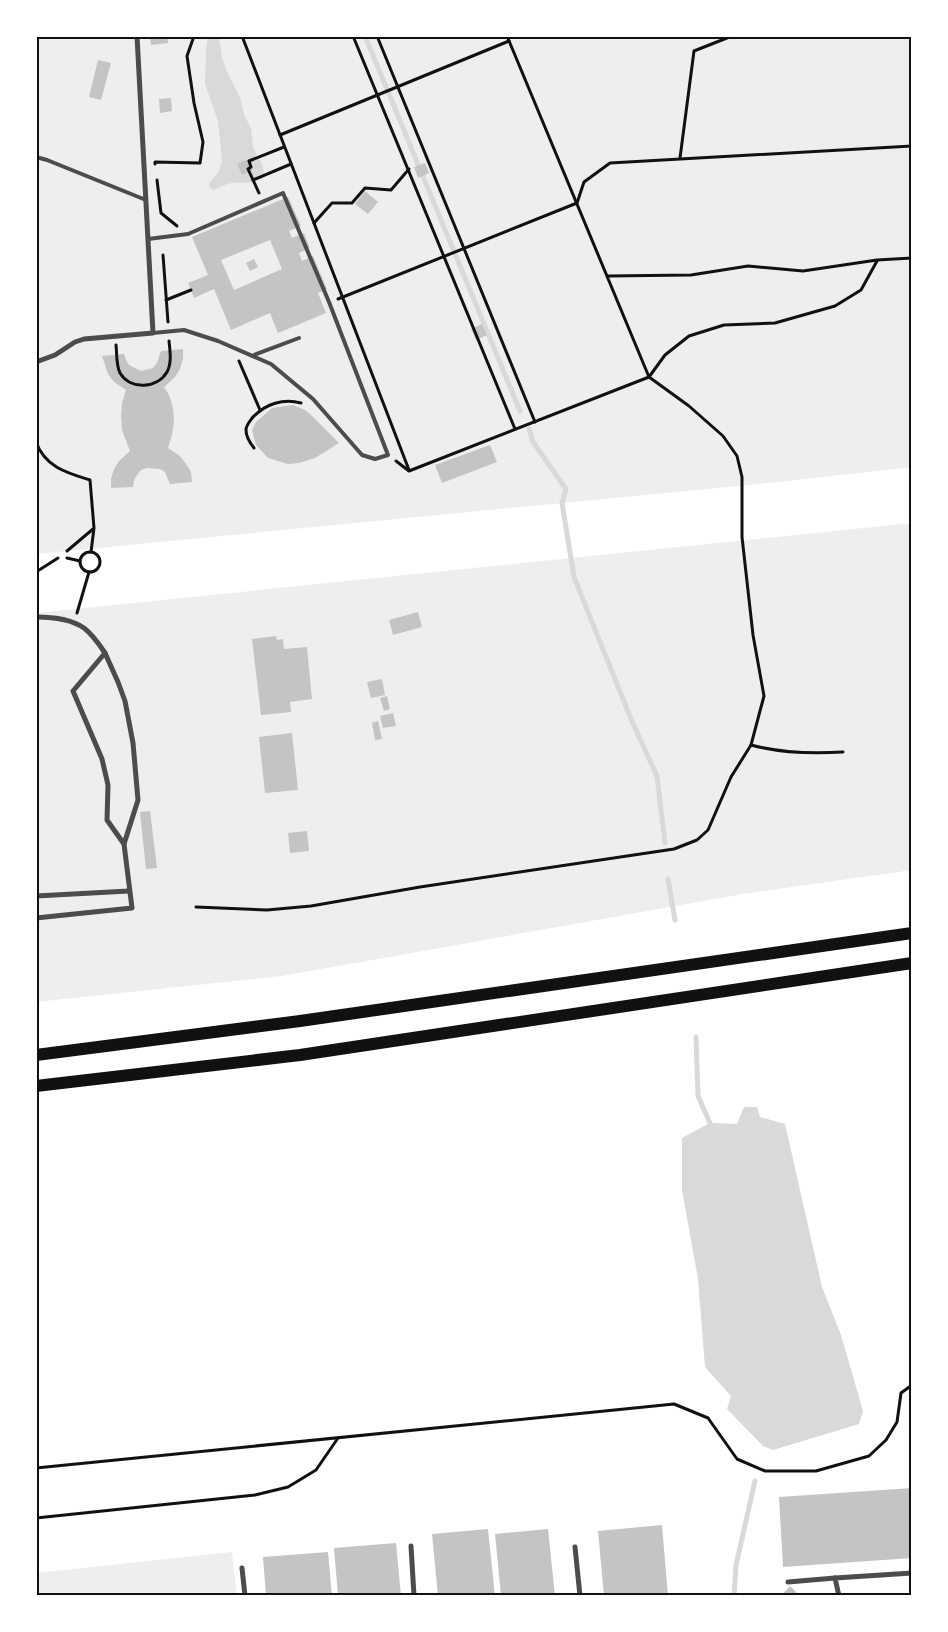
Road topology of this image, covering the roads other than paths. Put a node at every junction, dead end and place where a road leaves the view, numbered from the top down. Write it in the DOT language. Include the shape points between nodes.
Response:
graph roads {
  1 [pos="137,36"];
  2 [pos="36,157"];
  3 [pos="146,200"];
  4 [pos="148,239"];
  5 [pos="153,333"];
  6 [pos="299,338"];
  7 [pos="254,355"];
  8 [pos="36,362"];
  9 [pos="36,617"];
  10 [pos="105,652"];
  11 [pos="124,844"];
  12 [pos="129,891"];
  13 [pos="36,896"];
  14 [pos="36,918"];
  15 [pos="912,933"];
  16 [pos="912,963"];
  17 [pos="36,1055"];
  18 [pos="36,1086"];
  19 [pos="411,1546"];
  20 [pos="575,1547"];
  21 [pos="242,1568"];
  22 [pos="912,1573"];
  23 [pos="835,1578"];
  24 [pos="788,1582"];
  25 [pos="245,1596"];
  26 [pos="414,1596"];
  27 [pos="580,1596"];
  28 [pos="838,1596"];
  1 -- 3 [label="street"];
  2 -- 3 [label="lane"];
  3 -- 4 [label="street"];
  4 -- 5 [label="street"];
  4 -- 7 [label="lane" via="188,234 283,193 388,455 375,460 362,455 313,399 271,364"];
  5 -- 7 [label="lane" via="184,330"];
  5 -- 8 [label="street" via="74,342 55,355"];
  6 -- 7 [label="lane"];
  9 -- 10 [label="street" via="74,623 84,628"];
  10 -- 11 [label="street" via="125,701 134,752 138,800"];
  10 -- 11 [label="street" via="73,691 102,759 108,785 106,820"];
  11 -- 12 [label="street"];
  12 -- 13 [label="street"];
  12 -- 14 [label="street" via="132,908"];
  15 -- 17 [label="highway" via="300,1021"];
  16 -- 18 [label="highway" via="300,1055"];
  19 -- 26 [label="street"];
  20 -- 27 [label="street"];
  21 -- 25 [label="street"];
  22 -- 23 [label="street"];
  23 -- 24 [label="street"];
  23 -- 28 [label="street"];
}
